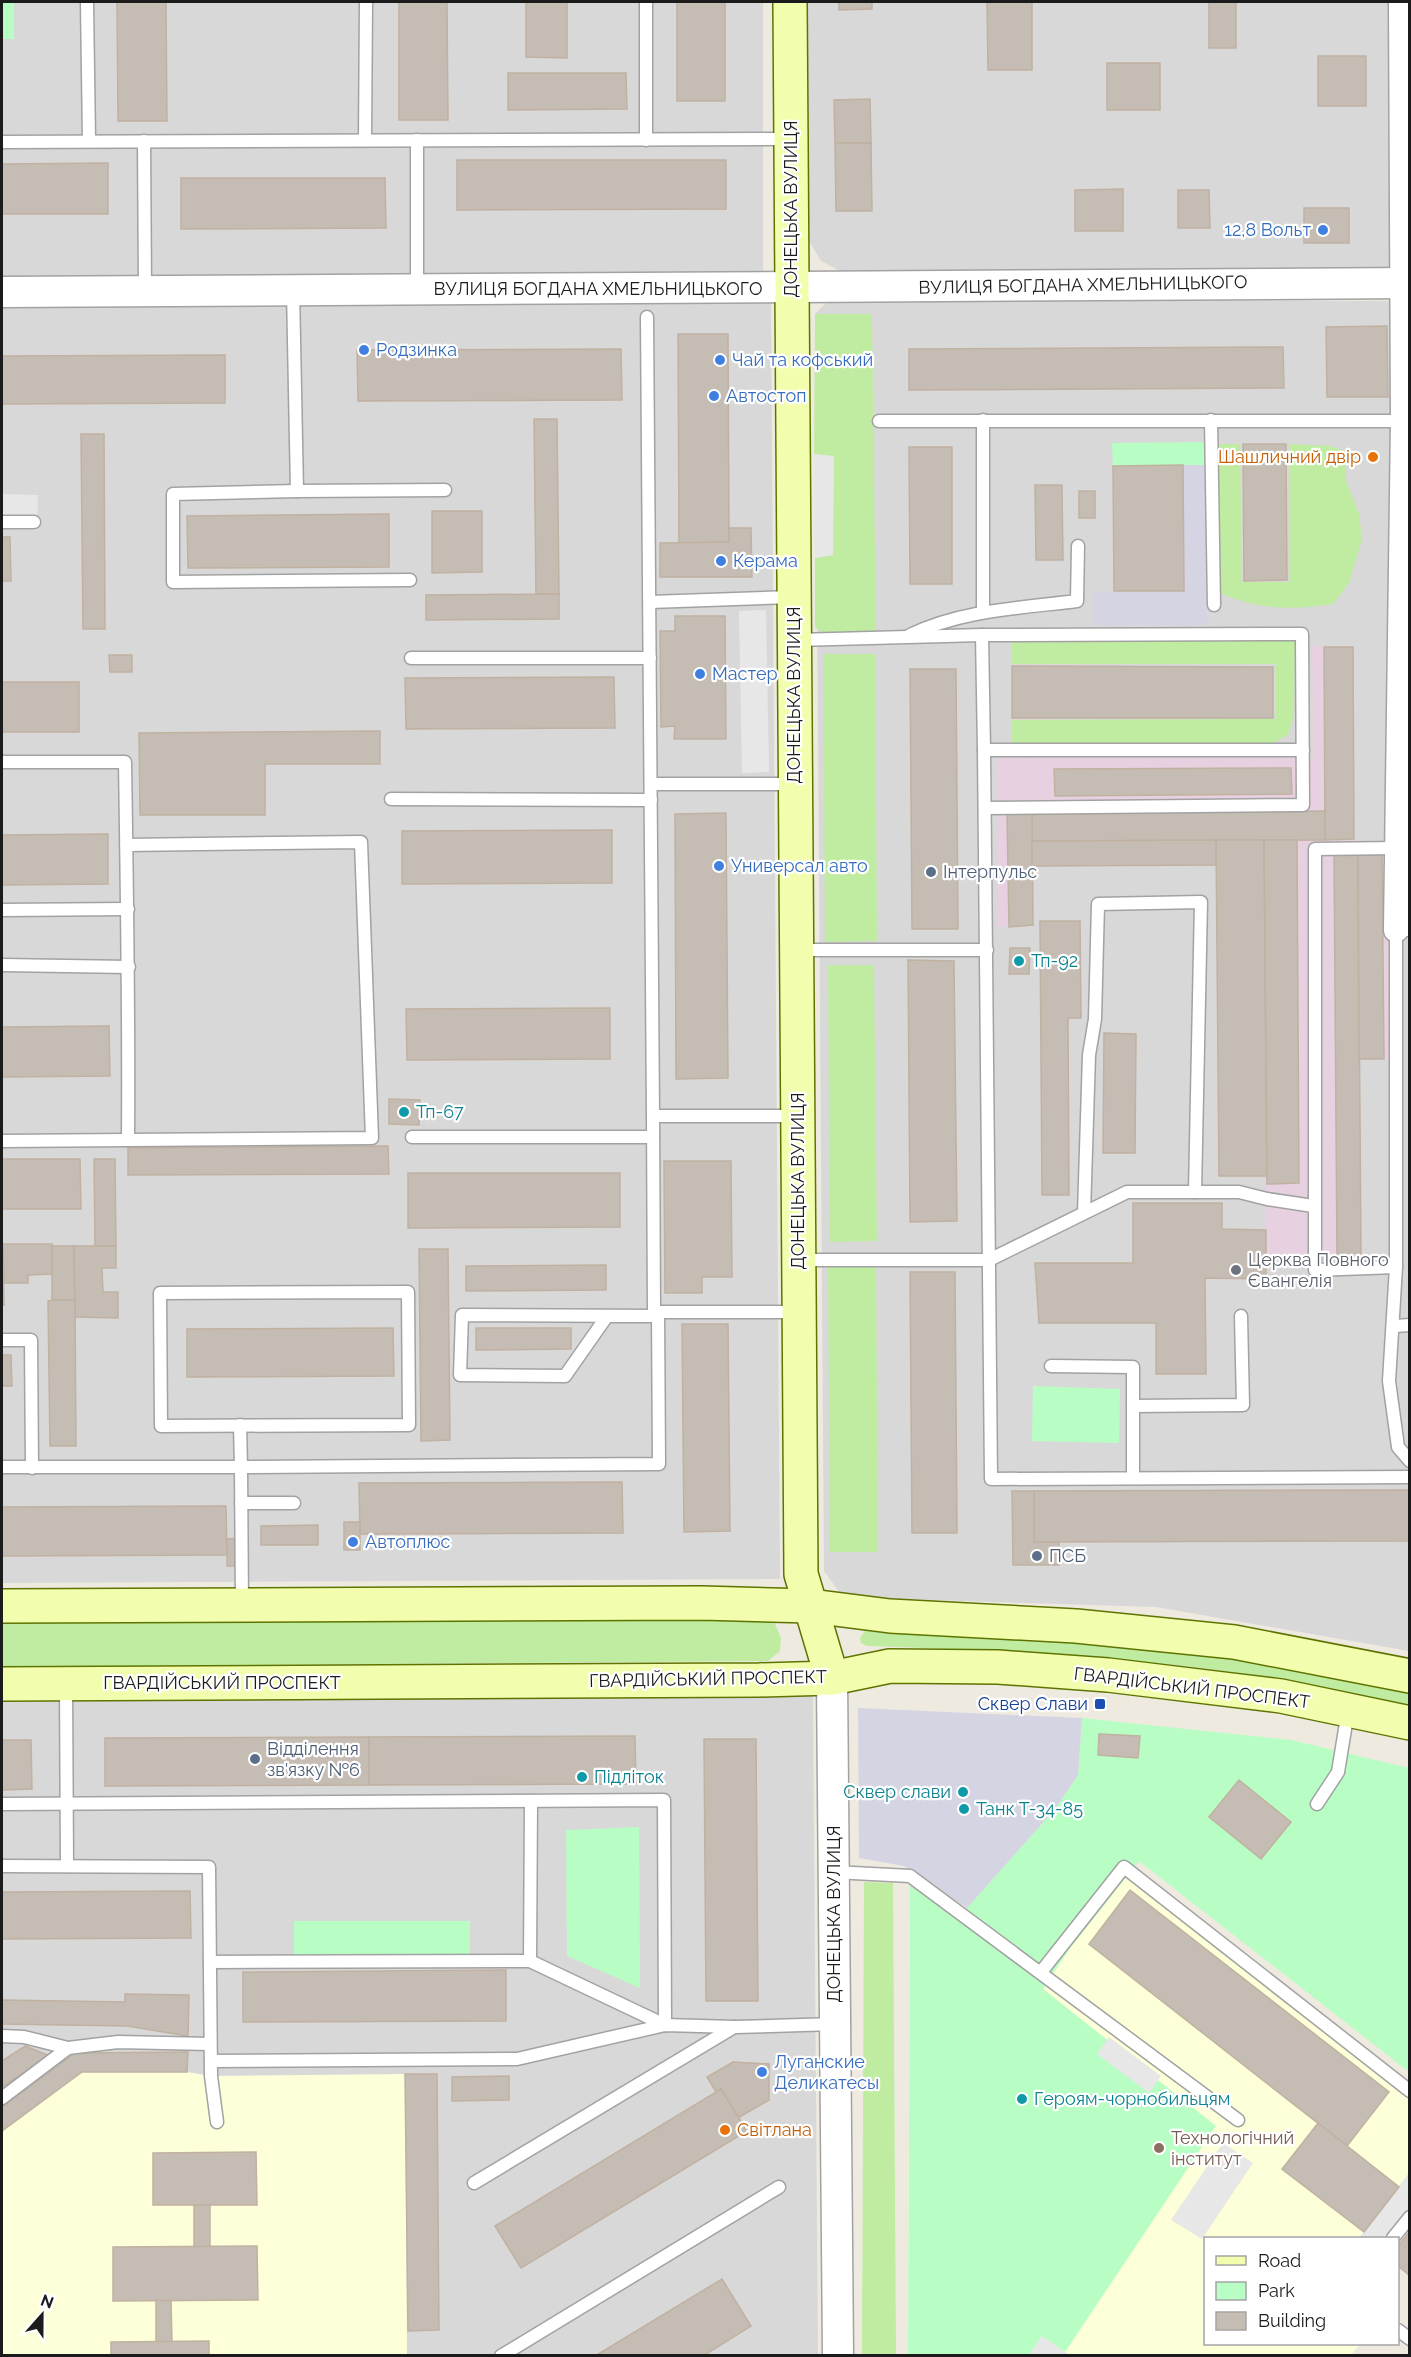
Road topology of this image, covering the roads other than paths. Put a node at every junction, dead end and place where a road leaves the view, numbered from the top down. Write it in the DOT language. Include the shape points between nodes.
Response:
graph roads {
  1 [pos="87,2"];
  2 [pos="366,2"];
  3 [pos="646,2"];
  4 [pos="790,2"];
  5 [pos="1401,2"];
  6 [pos="791,139"];
  7 [pos="365,140"];
  8 [pos="417,140"];
  9 [pos="646,140"];
  10 [pos="89,141"];
  11 [pos="144,141"];
  12 [pos="2,142"];
  13 [pos="1406,283"];
  14 [pos="791,288"];
  15 [pos="293,289"];
  16 [pos="417,290"];
  17 [pos="145,291"];
  18 [pos="2,292"];
  19 [pos="647,317"];
  20 [pos="1406,340"];
  21 [pos="983,420"];
  22 [pos="1211,420"];
  23 [pos="879,421"];
  24 [pos="1403,421"];
  25 [pos="445,490"];
  26 [pos="297,491"];
  27 [pos="2,522"];
  28 [pos="34,522"];
  29 [pos="1078,546"];
  30 [pos="410,580"];
  31 [pos="794,597"];
  32 [pos="650,602"];
  33 [pos="1214,605"];
  34 [pos="983,612"];
  35 [pos="982,635"];
  36 [pos="906,637"];
  37 [pos="794,640"];
  38 [pos="411,658"];
  39 [pos="650,658"];
  40 [pos="984,750"];
  41 [pos="1303,750"];
  42 [pos="2,762"];
  43 [pos="651,784"];
  44 [pos="795,784"];
  45 [pos="391,799"];
  46 [pos="651,800"];
  47 [pos="1404,807"];
  48 [pos="985,808"];
  49 [pos="126,845"];
  50 [pos="1398,848"];
  51 [pos="128,909"];
  52 [pos="2,910"];
  53 [pos="1403,930"];
  54 [pos="796,950"];
  55 [pos="987,950"];
  56 [pos="2,965"];
  57 [pos="129,967"];
  58 [pos="653,1116"];
  59 [pos="798,1116"];
  60 [pos="1404,1136"];
  61 [pos="412,1137"];
  62 [pos="653,1137"];
  63 [pos="128,1140"];
  64 [pos="2,1141"];
  65 [pos="1195,1192"];
  66 [pos="1313,1206"];
  67 [pos="1084,1213"];
  68 [pos="799,1260"];
  69 [pos="989,1260"];
  70 [pos="1396,1267"];
  71 [pos="799,1311"];
  72 [pos="658,1314"];
  73 [pos="607,1316"];
  74 [pos="1241,1316"];
  75 [pos="1410,1325"];
  76 [pos="1395,1326"];
  77 [pos="2,1340"];
  78 [pos="1051,1366"];
  79 [pos="1133,1406"];
  80 [pos="240,1425"];
  81 [pos="1410,1461"];
  82 [pos="2,1467"];
  83 [pos="241,1467"];
  84 [pos="32,1468"];
  85 [pos="1133,1478"];
  86 [pos="1410,1478"];
  87 [pos="241,1503"];
  88 [pos="294,1503"];
  89 [pos="242,1605"];
  90 [pos="2,1606"];
  91 [pos="812,1606"];
  92 [pos="1410,1676"];
  93 [pos="832,1678"];
  94 [pos="2,1684"];
  95 [pos="66,1684"];
  96 [pos="1348,1710"];
  97 [pos="1410,1723"];
  98 [pos="531,1801"];
  99 [pos="67,1803"];
  100 [pos="2,1804"];
  101 [pos="1317,1804"];
  102 [pos="2,1866"];
  103 [pos="67,1866"];
  104 [pos="834,1872"];
  105 [pos="530,1961"];
  106 [pos="210,1962"];
  107 [pos="1041,1972"];
  108 [pos="835,2024"];
  109 [pos="665,2025"];
  110 [pos="735,2027"];
  111 [pos="2,2036"];
  112 [pos="210,2044"];
  113 [pos="68,2048"];
  114 [pos="211,2061"];
  115 [pos="1410,2091"];
  116 [pos="2,2098"];
  117 [pos="1238,2120"];
  118 [pos="217,2122"];
  119 [pos="474,2183"];
  120 [pos="779,2187"];
  121 [pos="1410,2217"];
  122 [pos="1394,2237"];
  123 [pos="501,2355"];
  124 [pos="838,2355"];
  1 -- 10 [label="lane"];
  2 -- 7 [label="lane"];
  3 -- 9 [label="lane"];
  4 -- 6 [label="main road, ДОНЕЦЬКА ВУЛИЦЯ"];
  5 -- 13 [label="street"];
  6 -- 9 [label="lane"];
  6 -- 14 [label="main road, ДОНЕЦЬКА ВУЛИЦЯ"];
  7 -- 8 [label="lane"];
  7 -- 11 [label="lane"];
  8 -- 9 [label="lane"];
  8 -- 16 [label="lane"];
  10 -- 11 [label="lane"];
  10 -- 12 [label="lane"];
  11 -- 17 [label="lane"];
  13 -- 14 [label="street, ВУЛИЦЯ БОГДАНА ХМЕЛЬНИЦЬКОГО"];
  13 -- 20 [label="street"];
  14 -- 16 [label="street, ВУЛИЦЯ БОГДАНА ХМЕЛЬНИЦЬКОГО"];
  14 -- 31 [label="main road, ДОНЕЦЬКА ВУЛИЦЯ"];
  15 -- 16 [label="street, ВУЛИЦЯ БОГДАНА ХМЕЛЬНИЦЬКОГО"];
  15 -- 17 [label="street, ВУЛИЦЯ БОГДАНА ХМЕЛЬНИЦЬКОГО"];
  15 -- 26 [label="lane"];
  17 -- 18 [label="street, ВУЛИЦЯ БОГДАНА ХМЕЛЬНИЦЬКОГО"];
  19 -- 32 [label="lane"];
  20 -- 24 [label="street"];
  21 -- 22 [label="lane"];
  21 -- 23 [label="lane"];
  21 -- 34 [label="lane"];
  22 -- 24 [label="lane"];
  22 -- 33 [label="lane"];
  24 -- 47 [label="street"];
  25 -- 26 [label="lane"];
  26 -- 30 [label="lane" via="173,494 173,582"];
  27 -- 28 [label="lane"];
  29 -- 34 [label="lane" via="1077,602"];
  31 -- 32 [label="lane"];
  31 -- 37 [label="main road, ДОНЕЦЬКА ВУЛИЦЯ"];
  32 -- 39 [label="lane"];
  34 -- 36 [label="lane" via="923,628"];
  35 -- 36 [label="lane"];
  35 -- 40 [label="lane"];
  35 -- 41 [label="lane" via="1302,634"];
  36 -- 37 [label="lane"];
  37 -- 44 [label="main road, ДОНЕЦЬКА ВУЛИЦЯ"];
  38 -- 39 [label="lane"];
  39 -- 43 [label="lane"];
  40 -- 41 [label="lane"];
  40 -- 48 [label="lane"];
  41 -- 48 [label="lane" via="1303,805"];
  42 -- 49 [label="lane" via="125,762"];
  43 -- 44 [label="lane"];
  43 -- 46 [label="lane"];
  44 -- 54 [label="main road, ДОНЕЦЬКА ВУЛИЦЯ"];
  45 -- 46 [label="lane"];
  46 -- 58 [label="lane"];
  47 -- 50 [label="street"];
  48 -- 55 [label="lane"];
  49 -- 51 [label="lane"];
  49 -- 63 [label="lane" via="361,842 372,1138"];
  50 -- 53 [label="street"];
  50 -- 66 [label="lane" via="1315,849"];
  51 -- 52 [label="lane"];
  51 -- 57 [label="lane"];
  53 -- 60 [label="lane"];
  54 -- 55 [label="lane"];
  54 -- 59 [label="main road, ДОНЕЦЬКА ВУЛИЦЯ"];
  55 -- 69 [label="lane"];
  56 -- 57 [label="lane"];
  57 -- 63 [label="lane"];
  58 -- 59 [label="lane"];
  58 -- 62 [label="lane"];
  59 -- 68 [label="main road, ДОНЕЦЬКА ВУЛИЦЯ"];
  60 -- 70 [label="lane"];
  61 -- 62 [label="lane"];
  62 -- 72 [label="lane" via="654,1312"];
  63 -- 64 [label="lane"];
  65 -- 66 [label="lane" via="1239,1192"];
  65 -- 67 [label="lane" via="1126,1191"];
  65 -- 67 [label="lane" via="1201,902 1098,904"];
  66 -- 70 [label="lane" via="1315,1270"];
  67 -- 69 [label="lane"];
  68 -- 69 [label="lane"];
  68 -- 71 [label="main road, ДОНЕЦЬКА ВУЛИЦЯ"];
  69 -- 85 [label="lane" via="991,1479"];
  70 -- 76 [label="lane"];
  71 -- 72 [label="lane"];
  71 -- 91 [label="main road, ДОНЕЦЬКА ВУЛИЦЯ" via="801,1574"];
  72 -- 73 [label="lane"];
  72 -- 83 [label="lane" via="659,1464"];
  73 -- 73 [label="lane" via="565,1376 460,1375 462,1315"];
  74 -- 79 [label="lane" via="1242,1405"];
  75 -- 76 [label="lane"];
  76 -- 81 [label="lane" via="1389,1381 1398,1447"];
  77 -- 84 [label="lane" via="31,1340"];
  78 -- 79 [label="lane" via="1133,1367"];
  79 -- 85 [label="lane"];
  80 -- 80 [label="lane" via="409,1425 408,1292 160,1293 161,1426"];
  80 -- 83 [label="lane"];
  82 -- 84 [label="lane"];
  83 -- 84 [label="lane"];
  83 -- 87 [label="lane"];
  85 -- 86 [label="lane"];
  87 -- 88 [label="lane"];
  87 -- 89 [label="lane"];
  89 -- 90 [label="main road"];
  89 -- 91 [label="main road"];
  91 -- 92 [label="main road" via="890,1616 1076,1626 1234,1642"];
  91 -- 93 [label="main road, ДОНЕЦЬКА ВУЛИЦЯ"];
  93 -- 95 [label="main road, ГВАРДІЙСЬКИЙ ПРОСПЕКТ"];
  93 -- 96 [label="main road, ГВАРДІЙСЬКИЙ ПРОСПЕКТ" via="890,1665 998,1667 1143,1679 1281,1696"];
  93 -- 104 [label="street, ДОНЕЦЬКА ВУЛИЦЯ"];
  94 -- 95 [label="main road, ГВАРДІЙСЬКИЙ ПРОСПЕКТ"];
  95 -- 99 [label="lane"];
  96 -- 97 [label="main road, ГВАРДІЙСЬКИЙ ПРОСПЕКТ"];
  96 -- 101 [label="lane" via="1338,1772"];
  98 -- 99 [label="lane"];
  98 -- 105 [label="lane"];
  98 -- 109 [label="lane" via="664,1800"];
  99 -- 100 [label="lane"];
  99 -- 103 [label="lane"];
  102 -- 103 [label="lane"];
  103 -- 106 [label="lane" via="209,1867"];
  104 -- 107 [label="lane" via="910,1876"];
  104 -- 108 [label="street, ДОНЕЦЬКА ВУЛИЦЯ"];
  105 -- 106 [label="lane"];
  105 -- 109 [label="lane"];
  106 -- 112 [label="lane"];
  107 -- 115 [label="lane" via="1124,1867"];
  107 -- 117 [label="lane"];
  108 -- 110 [label="lane"];
  108 -- 124 [label="street, ДОНЕЦЬКА ВУЛИЦЯ"];
  109 -- 110 [label="lane"];
  109 -- 114 [label="lane" via="517,2059"];
  110 -- 119 [label="lane"];
  111 -- 113 [label="lane"];
  112 -- 113 [label="lane" via="117,2042"];
  112 -- 114 [label="lane"];
  113 -- 116 [label="lane"];
  114 -- 118 [label="lane"];
  120 -- 123 [label="lane"];
  121 -- 122 [label="lane"];
}
